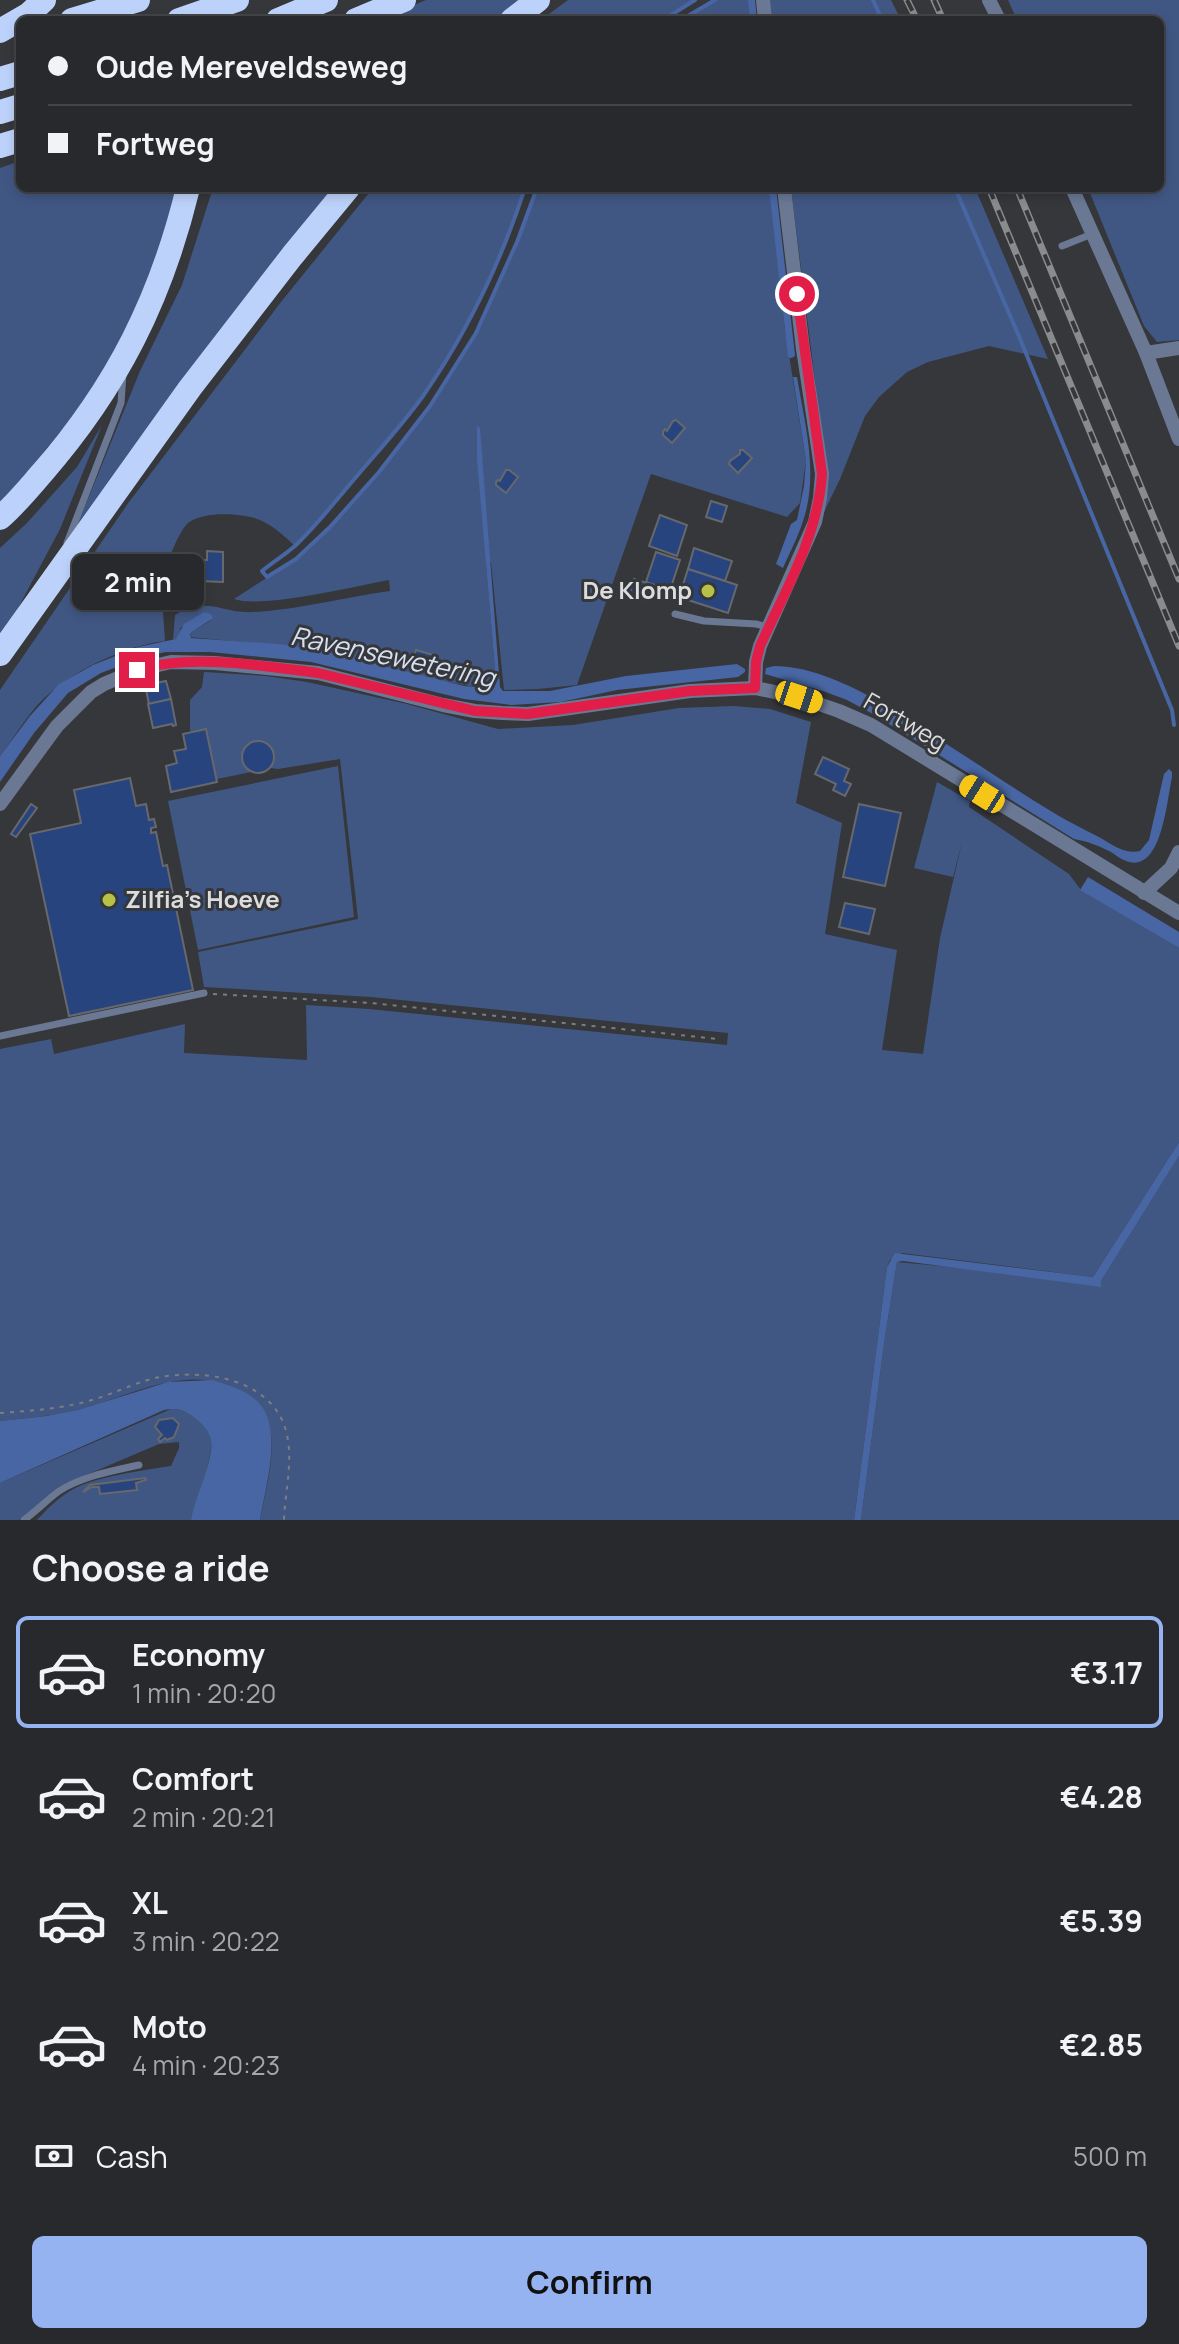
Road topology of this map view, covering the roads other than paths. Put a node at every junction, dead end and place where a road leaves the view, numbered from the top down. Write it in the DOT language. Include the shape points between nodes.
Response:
graph roads {
  1 [pos="44,0"];
  2 [pos="138,0"];
  3 [pos="237,0"];
  4 [pos="326,0"];
  5 [pos="404,0"];
  6 [pos="538,0"];
  7 [pos="26,16"];
  8 [pos="85,16"];
  9 [pos="191,16"];
  10 [pos="288,16"];
  11 [pos="366,16"];
  12 [pos="517,16"];
  13 [pos="187,192"];
  14 [pos="345,192"];
  15 [pos="784,192"];
  16 [pos="1074,192"];
  17 [pos="1092,234"];
  18 [pos="1062,246"];
  19 [pos="1179,348"];
  20 [pos="1146,353"];
  21 [pos="124,360"];
  22 [pos="1179,439"];
  23 [pos="0,518"];
  24 [pos="58,572"];
  25 [pos="675,614"];
  26 [pos="768,627"];
  27 [pos="0,654"];
  28 [pos="755,688"];
  29 [pos="0,804"];
  30 [pos="1179,852"];
  31 [pos="1144,893"];
  32 [pos="1179,913"];
  33 [pos="204,993"];
  34 [pos="0,1036"];
  35 [pos="139,1465"];
  36 [pos="24,1520"];
  1 -- 7 [label="highway"];
  2 -- 8 [label="highway"];
  3 -- 9 [label="highway, bridge"];
  4 -- 10 [label="highway"];
  5 -- 11 [label="highway"];
  6 -- 12 [label="highway"];
  13 -- 21 [label="highway" via="162,277"];
  14 -- 24 [label="highway" via="190,388"];
  15 -- 26 [label="street" via="822,474 815,522"];
  16 -- 17 [label="street"];
  17 -- 18 [label="lane"];
  17 -- 20 [label="street"];
  19 -- 20 [label="street"];
  20 -- 22 [label="street"];
  21 -- 23 [label="highway" via="62,450"];
  21 -- 24 [label="lane" via="121,403"];
  24 -- 27 [label="highway"];
  25 -- 26 [label="lane"];
  26 -- 28 [label="street" via="758,654"];
  28 -- 29 [label="street, Fortweg" via="690,691 528,714 453,707 318,673 215,663 156,664 104,684 78,703"];
  28 -- 31 [label="street, Fortweg" via="799,697 871,725"];
  30 -- 31 [label="street" via="1171,868"];
  31 -- 32 [label="street, Fortweg"];
  33 -- 34 [label="lane"];
  35 -- 36 [label="lane" via="72,1484"];
}
